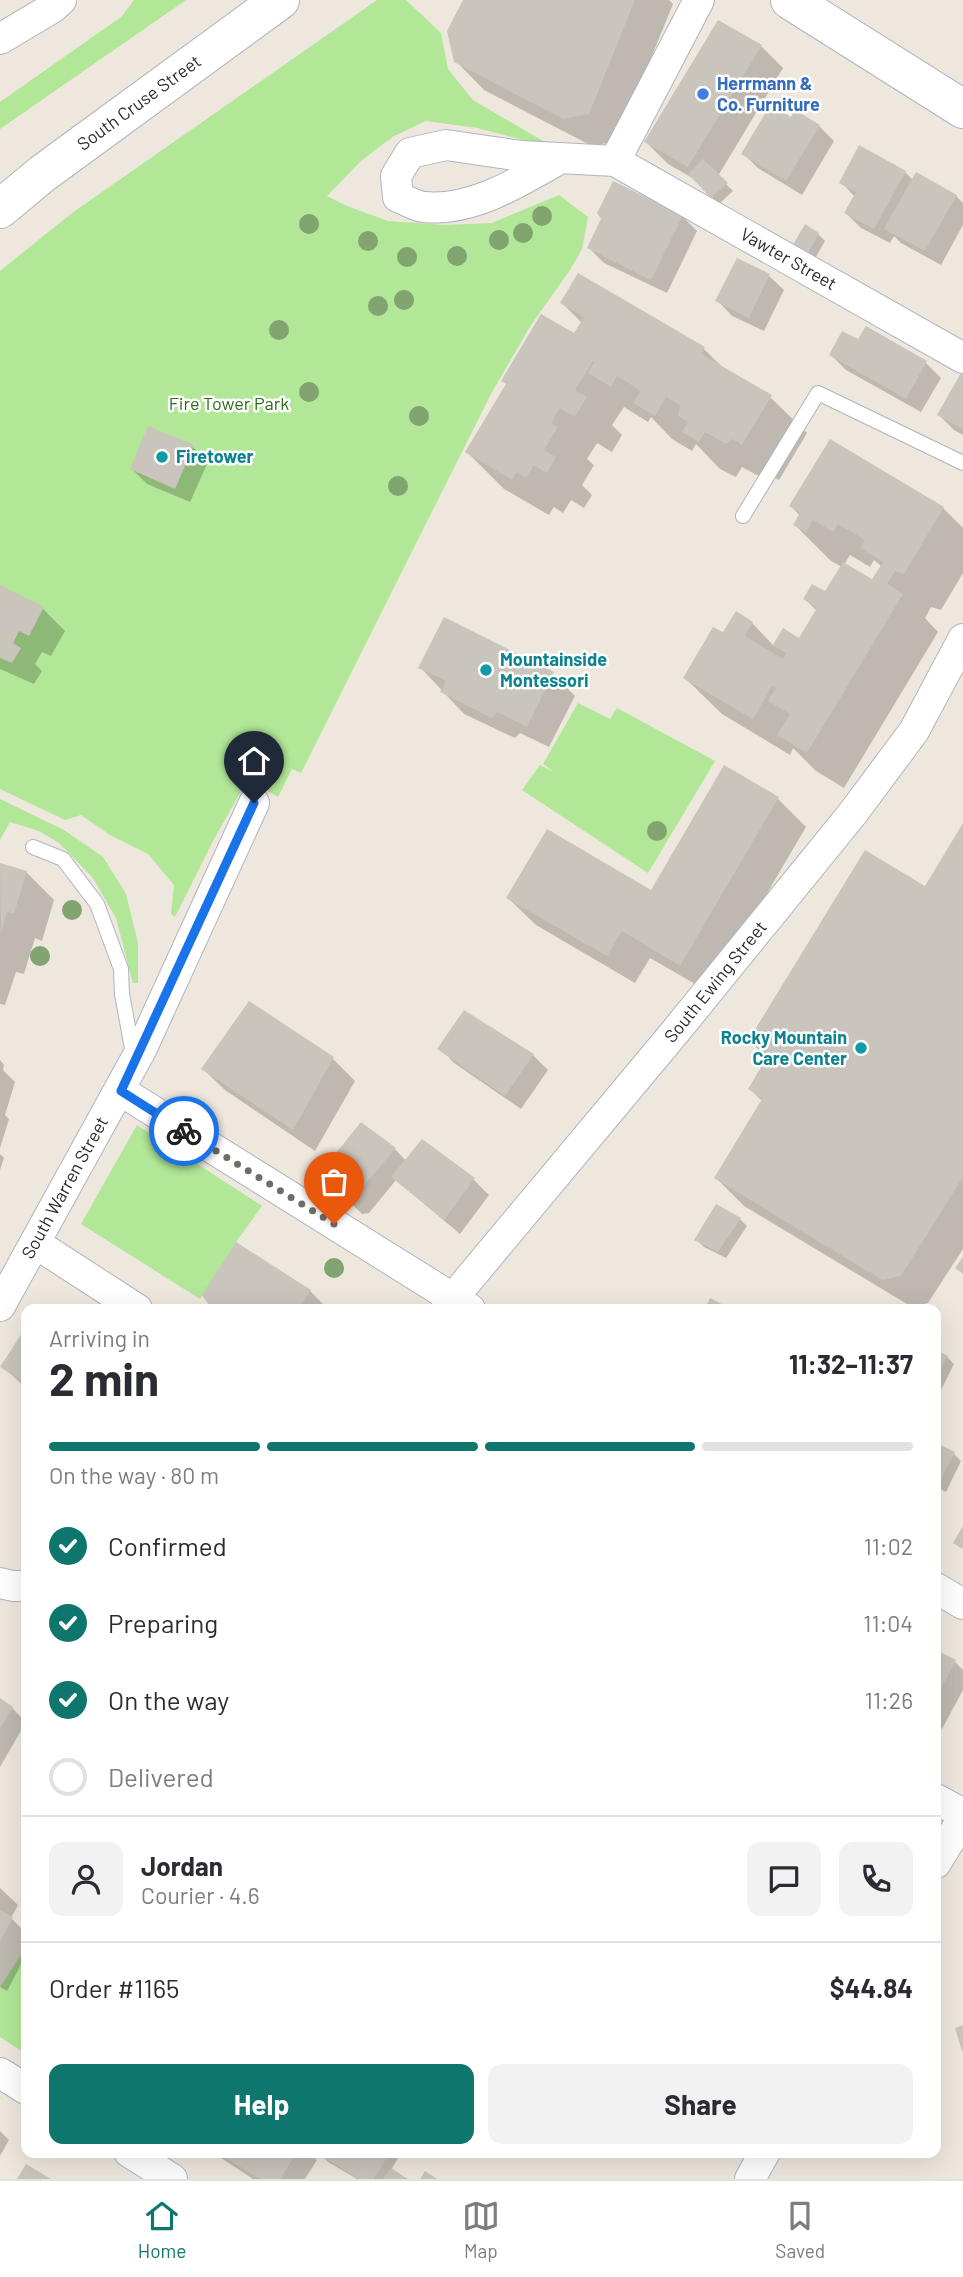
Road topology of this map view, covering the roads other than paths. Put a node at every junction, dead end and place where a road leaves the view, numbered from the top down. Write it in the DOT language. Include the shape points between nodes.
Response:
graph roads {
  1 [pos="61,0"];
  2 [pos="280,0"];
  3 [pos="699,0"];
  4 [pos="790,0"];
  5 [pos="0,39"];
  6 [pos="963,109"];
  7 [pos="561,158"];
  8 [pos="615,161"];
  9 [pos="0,209"];
  10 [pos="963,358"];
  11 [pos="963,463"];
  12 [pos="743,516"];
  13 [pos="963,639"];
  14 [pos="254,803"];
  15 [pos="33,847"];
  16 [pos="135,1062"];
  17 [pos="121,1091"];
  18 [pos="35,1243"];
  19 [pos="129,1304"];
  20 [pos="454,1304"];
  21 [pos="457,1304"];
  22 [pos="0,1306"];
  23 [pos="0,1583"];
  24 [pos="21,1586"];
  25 [pos="941,1591"];
  26 [pos="963,1604"];
  27 [pos="941,1802"];
  28 [pos="963,1816"];
  29 [pos="941,1854"];
  30 [pos="0,2073"];
  31 [pos="21,2087"];
  32 [pos="139,2158"];
  33 [pos="762,2158"];
  34 [pos="172,2179"];
  35 [pos="750,2179"];
  1 -- 5 [label="street"];
  2 -- 9 [label="street, South Cruse Street"];
  3 -- 8 [label="street"];
  4 -- 6 [label="street"];
  7 -- 7 [label="street" via="446,145 410,153 396,176 398,197 422,207 457,206 499,191"];
  7 -- 8 [label="street"];
  8 -- 10 [label="street, Vawter Street"];
  11 -- 12 [label="lane" via="818,393"];
  13 -- 21 [label="street, South Ewing Street" via="914,731 853,813"];
  14 -- 16 [label="street, South Warren Street"];
  15 -- 16 [label="lane" via="62,859 97,904 121,969"];
  16 -- 17 [label="street, South Warren Street"];
  17 -- 18 [label="street, South Warren Street"];
  17 -- 20 [label="street"];
  18 -- 19 [label="street"];
  18 -- 22 [label="street, South Warren Street"];
  23 -- 24 [label="street"];
  25 -- 26 [label="street"];
  27 -- 28 [label="street"];
  28 -- 29 [label="street"];
  30 -- 31 [label="street"];
  32 -- 34 [label="street"];
  33 -- 35 [label="street"];
}
